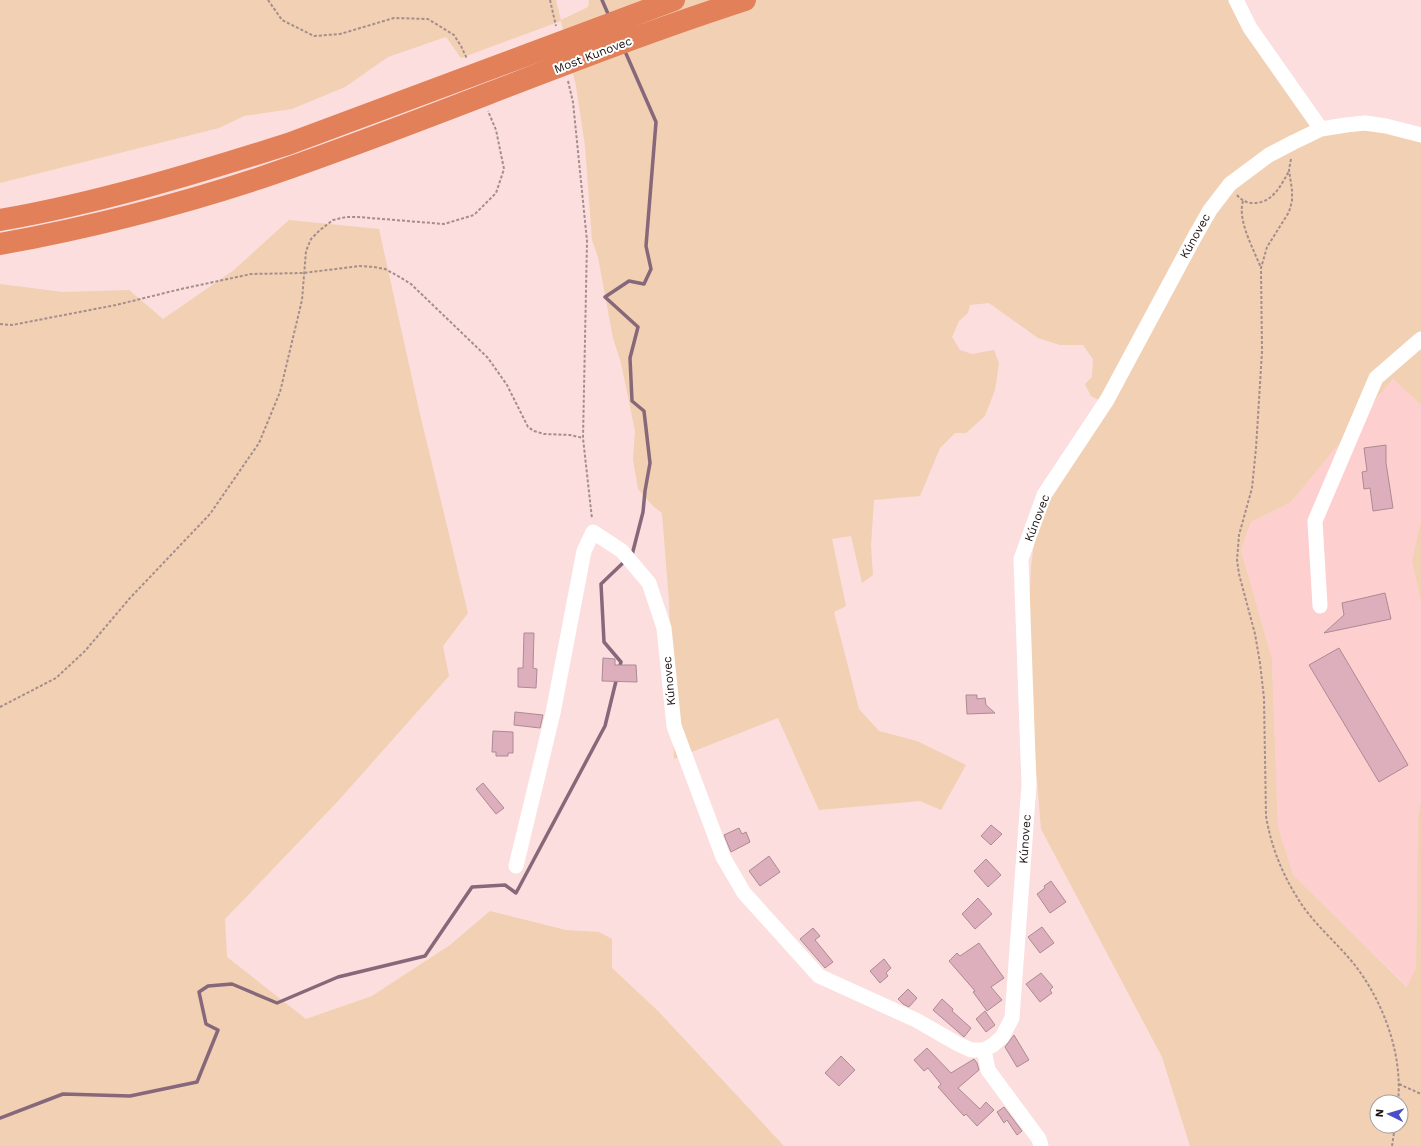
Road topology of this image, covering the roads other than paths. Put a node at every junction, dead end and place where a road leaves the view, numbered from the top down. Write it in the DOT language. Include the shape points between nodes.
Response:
graph roads {
  1 [pos="674,0"];
  2 [pos="745,0"];
  3 [pos="1236,0"];
  4 [pos="1321,130"];
  5 [pos="1421,136"];
  6 [pos="0,220"];
  7 [pos="0,244"];
  8 [pos="1421,339"];
  9 [pos="1320,606"];
  10 [pos="516,866"];
  11 [pos="984,1050"];
  12 [pos="1041,1146"];
  1 -- 6 [label="highway, Most Kunovec" via="288,144 121,194"];
  2 -- 7 [label="highway, Most Kunovec" via="339,150 206,195 83,227"];
  3 -- 4 [label="street" via="1250,28"];
  4 -- 5 [label="street, Kúnovec" via="1365,123"];
  4 -- 11 [label="street, Kúnovec" via="1269,155 1230,184 1210,210 1107,400 1044,495 1021,559 1028,785 1012,1018 1002,1037"];
  8 -- 9 [label="street" via="1376,378 1315,521"];
  10 -- 11 [label="street, Kúnovec" via="553,713 584,551 593,532 622,551 649,583 664,628 674,726 722,857 744,893 819,976 916,1020 971,1050"];
  11 -- 12 [label="street" via="988,1070"];
}
